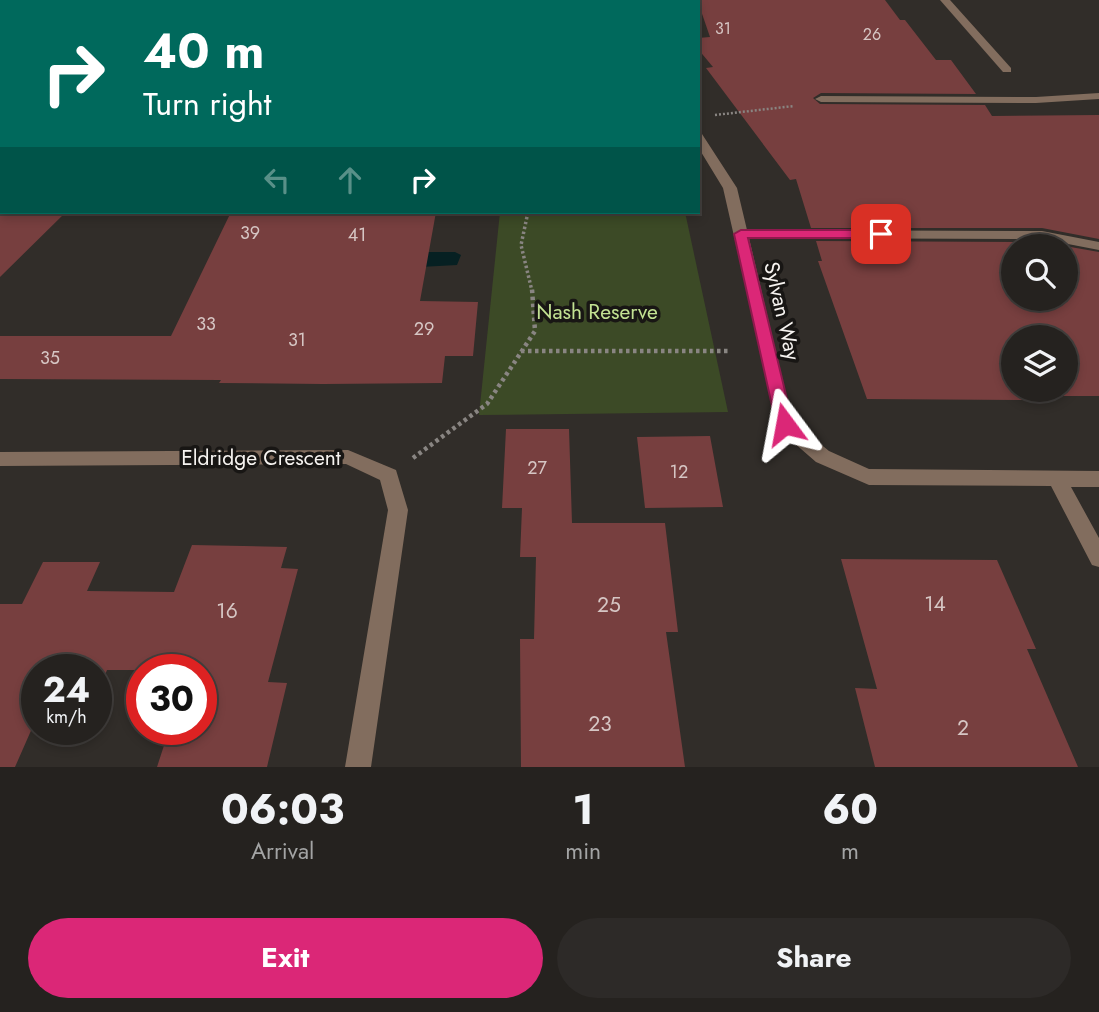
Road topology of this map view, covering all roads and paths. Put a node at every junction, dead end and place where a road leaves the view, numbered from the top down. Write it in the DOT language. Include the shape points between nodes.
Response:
graph roads {
  1 [pos="945,0"];
  2 [pos="1007,70"];
  3 [pos="1099,96"];
  4 [pos="823,99"];
  5 [pos="710,116"];
  6 [pos="700,140"];
  7 [pos="528,214"];
  8 [pos="741,234"];
  9 [pos="1099,246"];
  10 [pos="521,351"];
  11 [pos="728,351"];
  12 [pos="0,459"];
  13 [pos="389,475"];
  14 [pos="1099,479"];
  15 [pos="1057,480"];
  16 [pos="1099,558"];
  17 [pos="358,767"];
  1 -- 2 [label="street"];
  3 -- 4 [label="street"];
  4 -- 5 [label="path"];
  6 -- 8 [label="street, Sylvan Way" via="730,188"];
  7 -- 10 [label="path" via="521,245 534,299 535,331"];
  8 -- 9 [label="street" via="1042,235"];
  8 -- 15 [label="street, Sylvan Way" via="785,424 809,448 837,467 869,477"];
  10 -- 11 [label="path"];
  10 -- 13 [label="path" via="488,404"];
  12 -- 13 [label="street, Eldridge Crescent" via="348,457"];
  13 -- 17 [label="street" via="398,510"];
  14 -- 15 [label="street, Sylvan Way"];
  15 -- 16 [label="street"];
}
